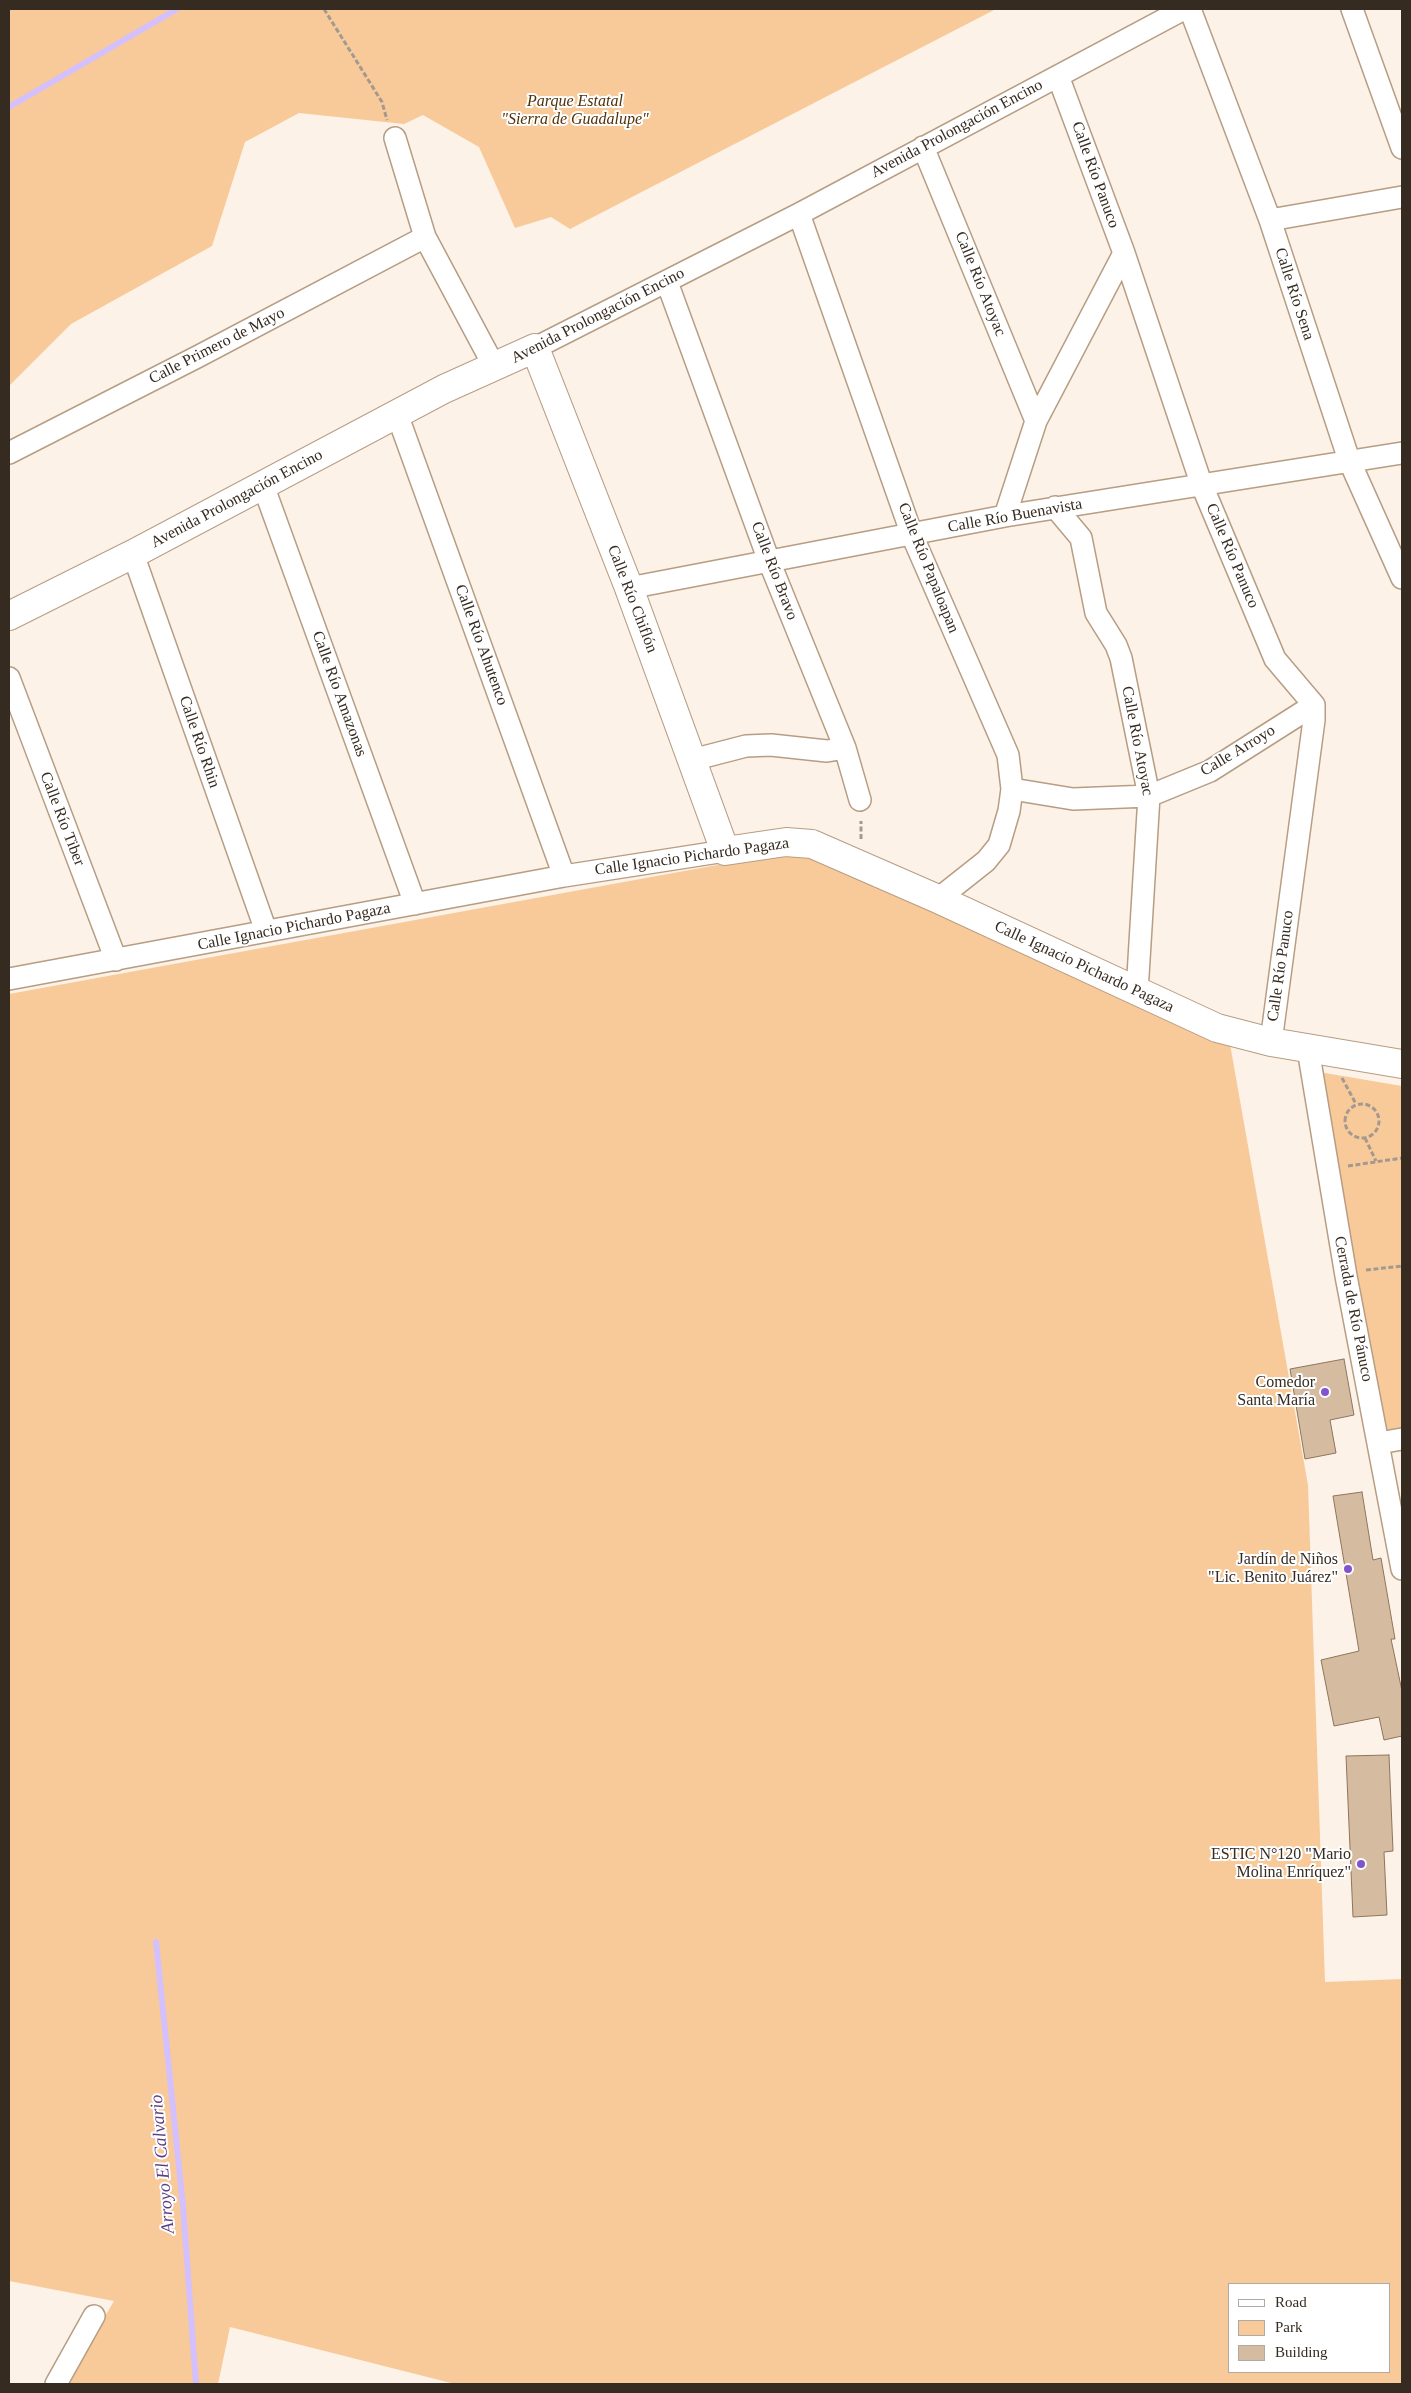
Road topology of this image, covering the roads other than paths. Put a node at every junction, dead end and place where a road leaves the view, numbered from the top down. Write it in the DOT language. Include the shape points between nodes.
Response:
graph roads {
  1 [pos="1184,9"];
  2 [pos="1190,9"];
  3 [pos="1352,9"];
  4 [pos="1058,76"];
  5 [pos="395,138"];
  6 [pos="923,147"];
  7 [pos="1402,148"];
  8 [pos="1402,197"];
  9 [pos="799,214"];
  10 [pos="1270,220"];
  11 [pos="425,238"];
  12 [pos="1124,253"];
  13 [pos="667,282"];
  14 [pos="535,348"];
  15 [pos="495,368"];
  16 [pos="397,414"];
  17 [pos="1036,421"];
  18 [pos="9,453"];
  19 [pos="1402,453"];
  20 [pos="1349,460"];
  21 [pos="1201,483"];
  22 [pos="263,485"];
  23 [pos="1055,508"];
  24 [pos="1005,516"];
  25 [pos="912,535"];
  26 [pos="133,554"];
  27 [pos="769,561"];
  28 [pos="1402,578"];
  29 [pos="629,588"];
  30 [pos="9,616"];
  31 [pos="9,678"];
  32 [pos="1314,705"];
  33 [pos="845,748"];
  34 [pos="692,760"];
  35 [pos="1012,789"];
  36 [pos="1149,796"];
  37 [pos="860,800"];
  38 [pos="726,851"];
  39 [pos="564,876"];
  40 [pos="938,899"];
  41 [pos="415,904"];
  42 [pos="266,931"];
  43 [pos="116,960"];
  44 [pos="9,979"];
  45 [pos="1136,992"];
  46 [pos="1271,1042"];
  47 [pos="1308,1049"];
  48 [pos="1402,1064"];
  49 [pos="1402,1439"];
  50 [pos="1379,1442"];
  51 [pos="1402,1569"];
  52 [pos="94,2316"];
  53 [pos="56,2384"];
  1 -- 4 [label="street, Avenida Prolongación Encino"];
  2 -- 10 [label="street, Calle Río Sena"];
  3 -- 7 [label="street"];
  4 -- 6 [label="street, Avenida Prolongación Encino"];
  4 -- 12 [label="street, Calle Río Panuco"];
  5 -- 11 [label="street"];
  6 -- 9 [label="street, Avenida Prolongación Encino"];
  6 -- 17 [label="street, Calle Río Atoyac"];
  8 -- 10 [label="street"];
  9 -- 13 [label="street, Avenida Prolongación Encino"];
  9 -- 25 [label="street, Calle Río Papaloapan"];
  10 -- 20 [label="street, Calle Río Sena"];
  11 -- 15 [label="street"];
  11 -- 18 [label="street, Calle Primero de Mayo"];
  12 -- 17 [label="street"];
  12 -- 21 [label="street, Calle Río Panuco"];
  13 -- 14 [label="street, Avenida Prolongación Encino"];
  13 -- 27 [label="street, Calle Río Bravo"];
  14 -- 15 [label="street, Avenida Prolongación Encino"];
  14 -- 29 [label="street, Calle Río Chiflón"];
  15 -- 16 [label="street, Avenida Prolongación Encino" via="444,389"];
  16 -- 22 [label="street, Avenida Prolongación Encino"];
  16 -- 39 [label="street, Calle Río Ahutenco"];
  17 -- 24 [label="street"];
  19 -- 20 [label="street, Calle Río Buenavista"];
  20 -- 21 [label="street, Calle Río Buenavista"];
  20 -- 28 [label="street, Calle Río Sena"];
  21 -- 23 [label="street, Calle Río Buenavista"];
  21 -- 32 [label="street, Calle Río Panuco" via="1275,658"];
  22 -- 26 [label="street, Avenida Prolongación Encino"];
  22 -- 41 [label="street, Calle Río Amazonas"];
  23 -- 24 [label="street, Calle Río Buenavista"];
  23 -- 36 [label="street, Calle Río Atoyac" via="1080,538 1096,613 1121,658"];
  24 -- 25 [label="street, Calle Río Buenavista"];
  25 -- 27 [label="street, Calle Río Buenavista"];
  25 -- 35 [label="street, Calle Río Papaloapan" via="1008,755"];
  26 -- 30 [label="street, Avenida Prolongación Encino"];
  26 -- 42 [label="street, Calle Río Rhin"];
  27 -- 29 [label="street, Calle Río Buenavista"];
  27 -- 33 [label="street, Calle Río Bravo"];
  29 -- 34 [label="street, Calle Río Chiflón"];
  31 -- 43 [label="street, Calle Río Tiber"];
  32 -- 36 [label="street, Calle Arroyo" via="1210,771"];
  32 -- 46 [label="street, Calle Río Panuco"];
  33 -- 34 [label="street" via="827,751 771,745 746,746"];
  33 -- 37 [label="street, Calle Río Bravo"];
  34 -- 38 [label="street, Calle Río Chiflón"];
  35 -- 36 [label="street, Calle Arroyo" via="1073,799"];
  35 -- 40 [label="street, Calle Río Papaloapan" via="1007,818 993,854"];
  36 -- 45 [label="street, Calle Río Atoyac"];
  38 -- 39 [label="street, Calle Ignacio Pichardo Pagaza"];
  38 -- 40 [label="street, Calle Ignacio Pichardo Pagaza" via="797,842 812,844"];
  39 -- 41 [label="street, Calle Ignacio Pichardo Pagaza"];
  40 -- 45 [label="street, Calle Ignacio Pichardo Pagaza"];
  41 -- 42 [label="street, Calle Ignacio Pichardo Pagaza"];
  42 -- 43 [label="street, Calle Ignacio Pichardo Pagaza"];
  43 -- 44 [label="street, Calle Ignacio Pichardo Pagaza"];
  45 -- 46 [label="street, Calle Ignacio Pichardo Pagaza" via="1217,1028"];
  46 -- 47 [label="street, Calle Ignacio Pichardo Pagaza"];
  47 -- 48 [label="street, Calle Ignacio Pichardo Pagaza"];
  47 -- 50 [label="street, Cerrada de Río Pánuco" via="1346,1276"];
  49 -- 50 [label="street"];
  50 -- 51 [label="street, Cerrada de Río Pánuco"];
  52 -- 53 [label="street"];
}
